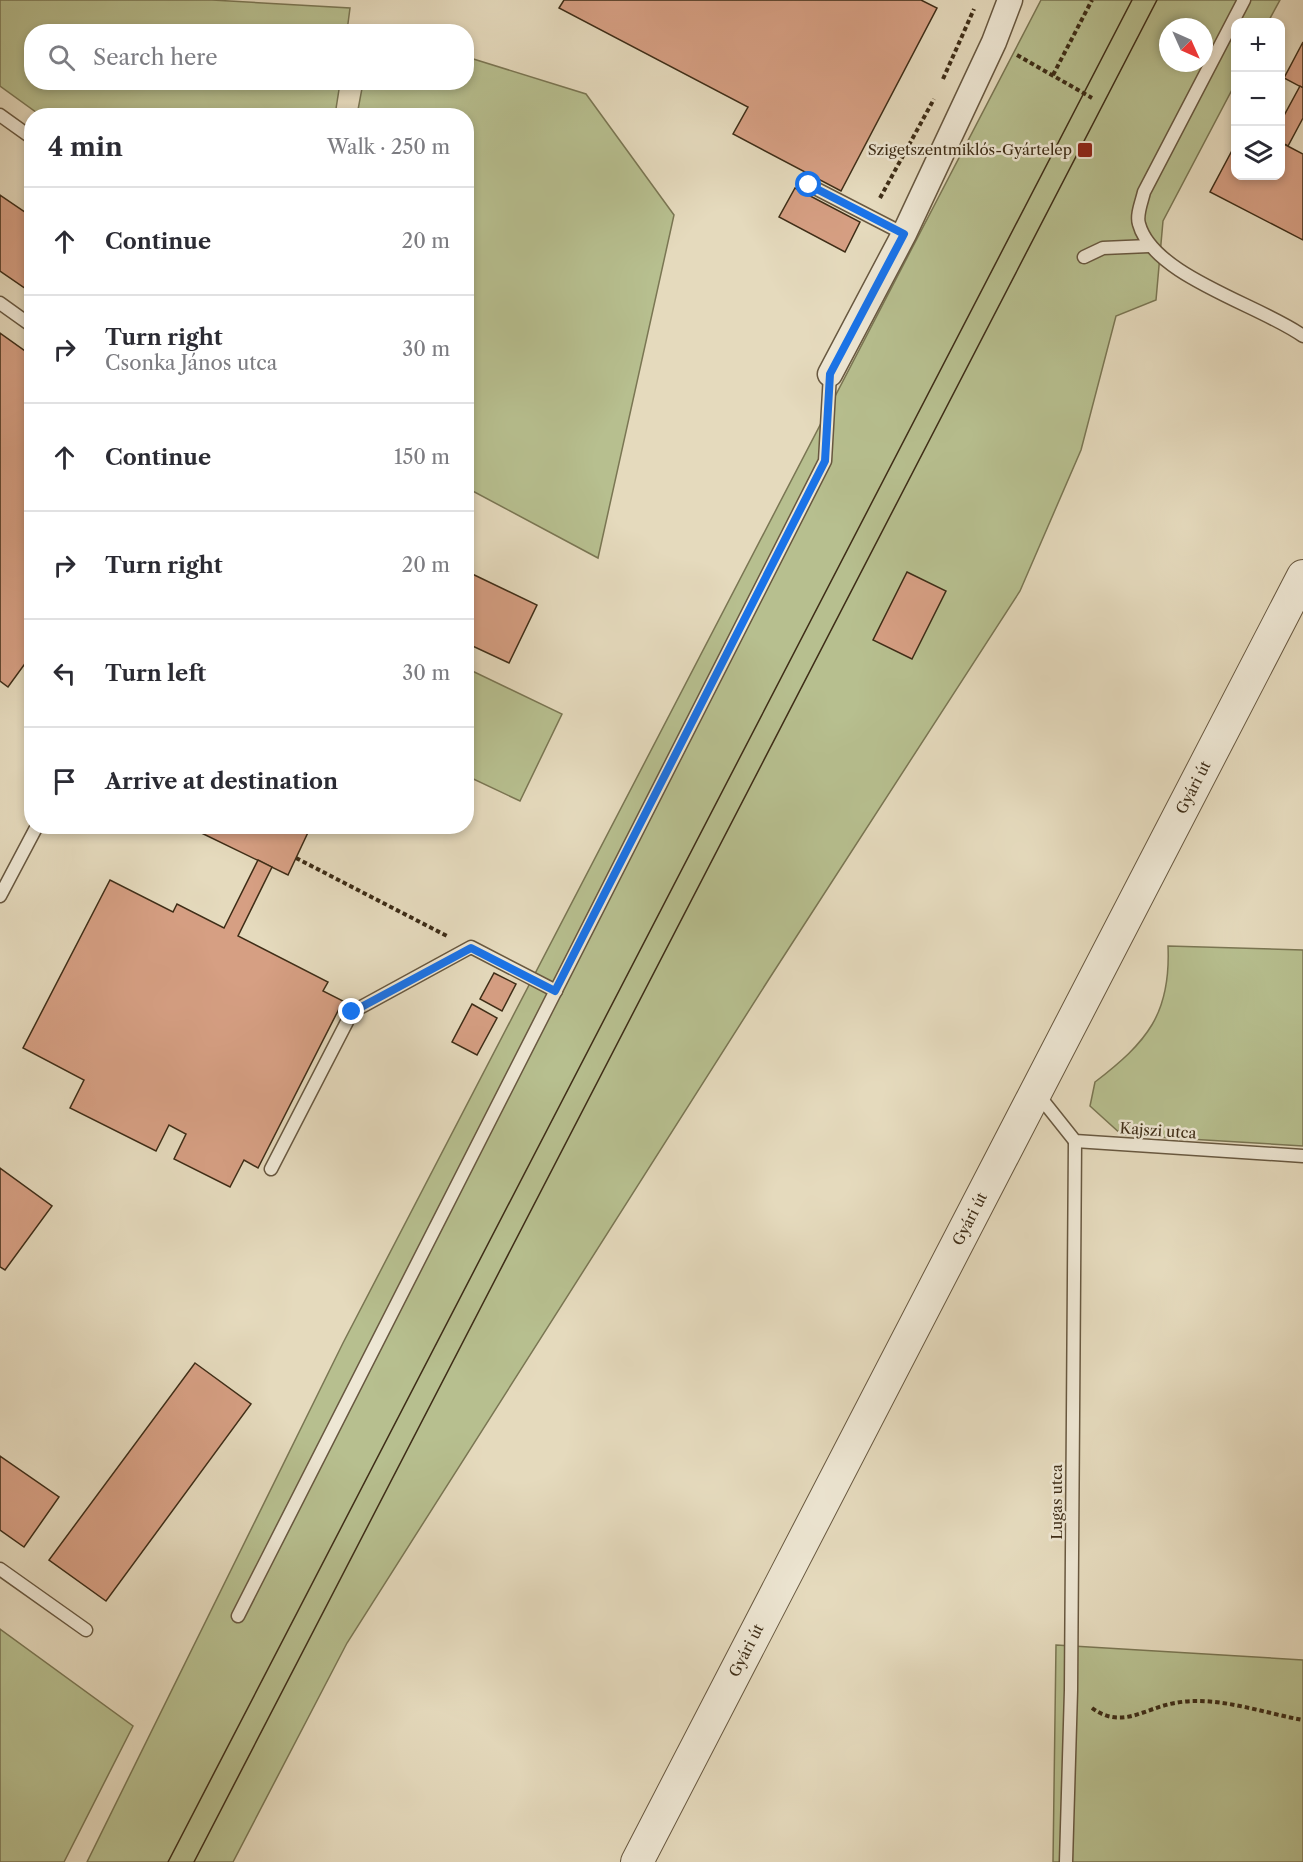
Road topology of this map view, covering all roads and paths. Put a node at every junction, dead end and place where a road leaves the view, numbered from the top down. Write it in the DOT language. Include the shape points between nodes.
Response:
graph roads {
  1 [pos="979,0"];
  2 [pos="1010,0"];
  3 [pos="1092,0"];
  4 [pos="1244,0"];
  5 [pos="994,42"];
  6 [pos="1053,75"];
  7 [pos="942,82"];
  8 [pos="937,93"];
  9 [pos="1092,98"];
  10 [pos="0,116"];
  11 [pos="24,132"];
  12 [pos="809,185"];
  13 [pos="870,217"];
  14 [pos="904,234"];
  15 [pos="1149,246"];
  16 [pos="1084,257"];
  17 [pos="0,303"];
  18 [pos="24,320"];
  19 [pos="1300,332"];
  20 [pos="830,374"];
  21 [pos="1303,576"];
  22 [pos="33,834"];
  23 [pos="296,858"];
  24 [pos="0,896"];
  25 [pos="471,948"];
  26 [pos="555,991"];
  27 [pos="1036,1091"];
  28 [pos="1075,1141"];
  29 [pos="1303,1156"];
  30 [pos="271,1170"];
  31 [pos="0,1569"];
  32 [pos="238,1616"];
  33 [pos="86,1630"];
  34 [pos="1071,1690"];
  35 [pos="1303,1720"];
  36 [pos="637,1862"];
  37 [pos="1066,1862"];
  1 -- 7 [label="path"];
  2 -- 5 [label="street"];
  3 -- 6 [label="path"];
  4 -- 15 [label="lane" via="1144,192 1138,222"];
  5 -- 6 [label="path"];
  5 -- 14 [label="street"];
  6 -- 9 [label="path"];
  8 -- 13 [label="path"];
  10 -- 11 [label="lane"];
  12 -- 13 [label="lane"];
  13 -- 14 [label="lane"];
  14 -- 20 [label="street"];
  15 -- 16 [label="lane" via="1103,248"];
  15 -- 19 [label="lane" via="1170,266"];
  17 -- 18 [label="lane"];
  20 -- 26 [label="lane" via="825,461"];
  21 -- 27 [label="street, Gyári út"];
  22 -- 24 [label="lane"];
  23 -- 25 [label="path"];
  25 -- 26 [label="lane"];
  25 -- 30 [label="lane" via="352,1012"];
  26 -- 32 [label="lane"];
  27 -- 28 [label="lane"];
  27 -- 36 [label="street, Gyári út"];
  28 -- 29 [label="lane, Kajszi utca"];
  28 -- 34 [label="lane, Lugas utca"];
  31 -- 33 [label="lane"];
  34 -- 35 [label="path" via="1099,1713 1120,1719 1174,1703 1204,1702"];
  34 -- 37 [label="lane, Lugas utca"];
}
